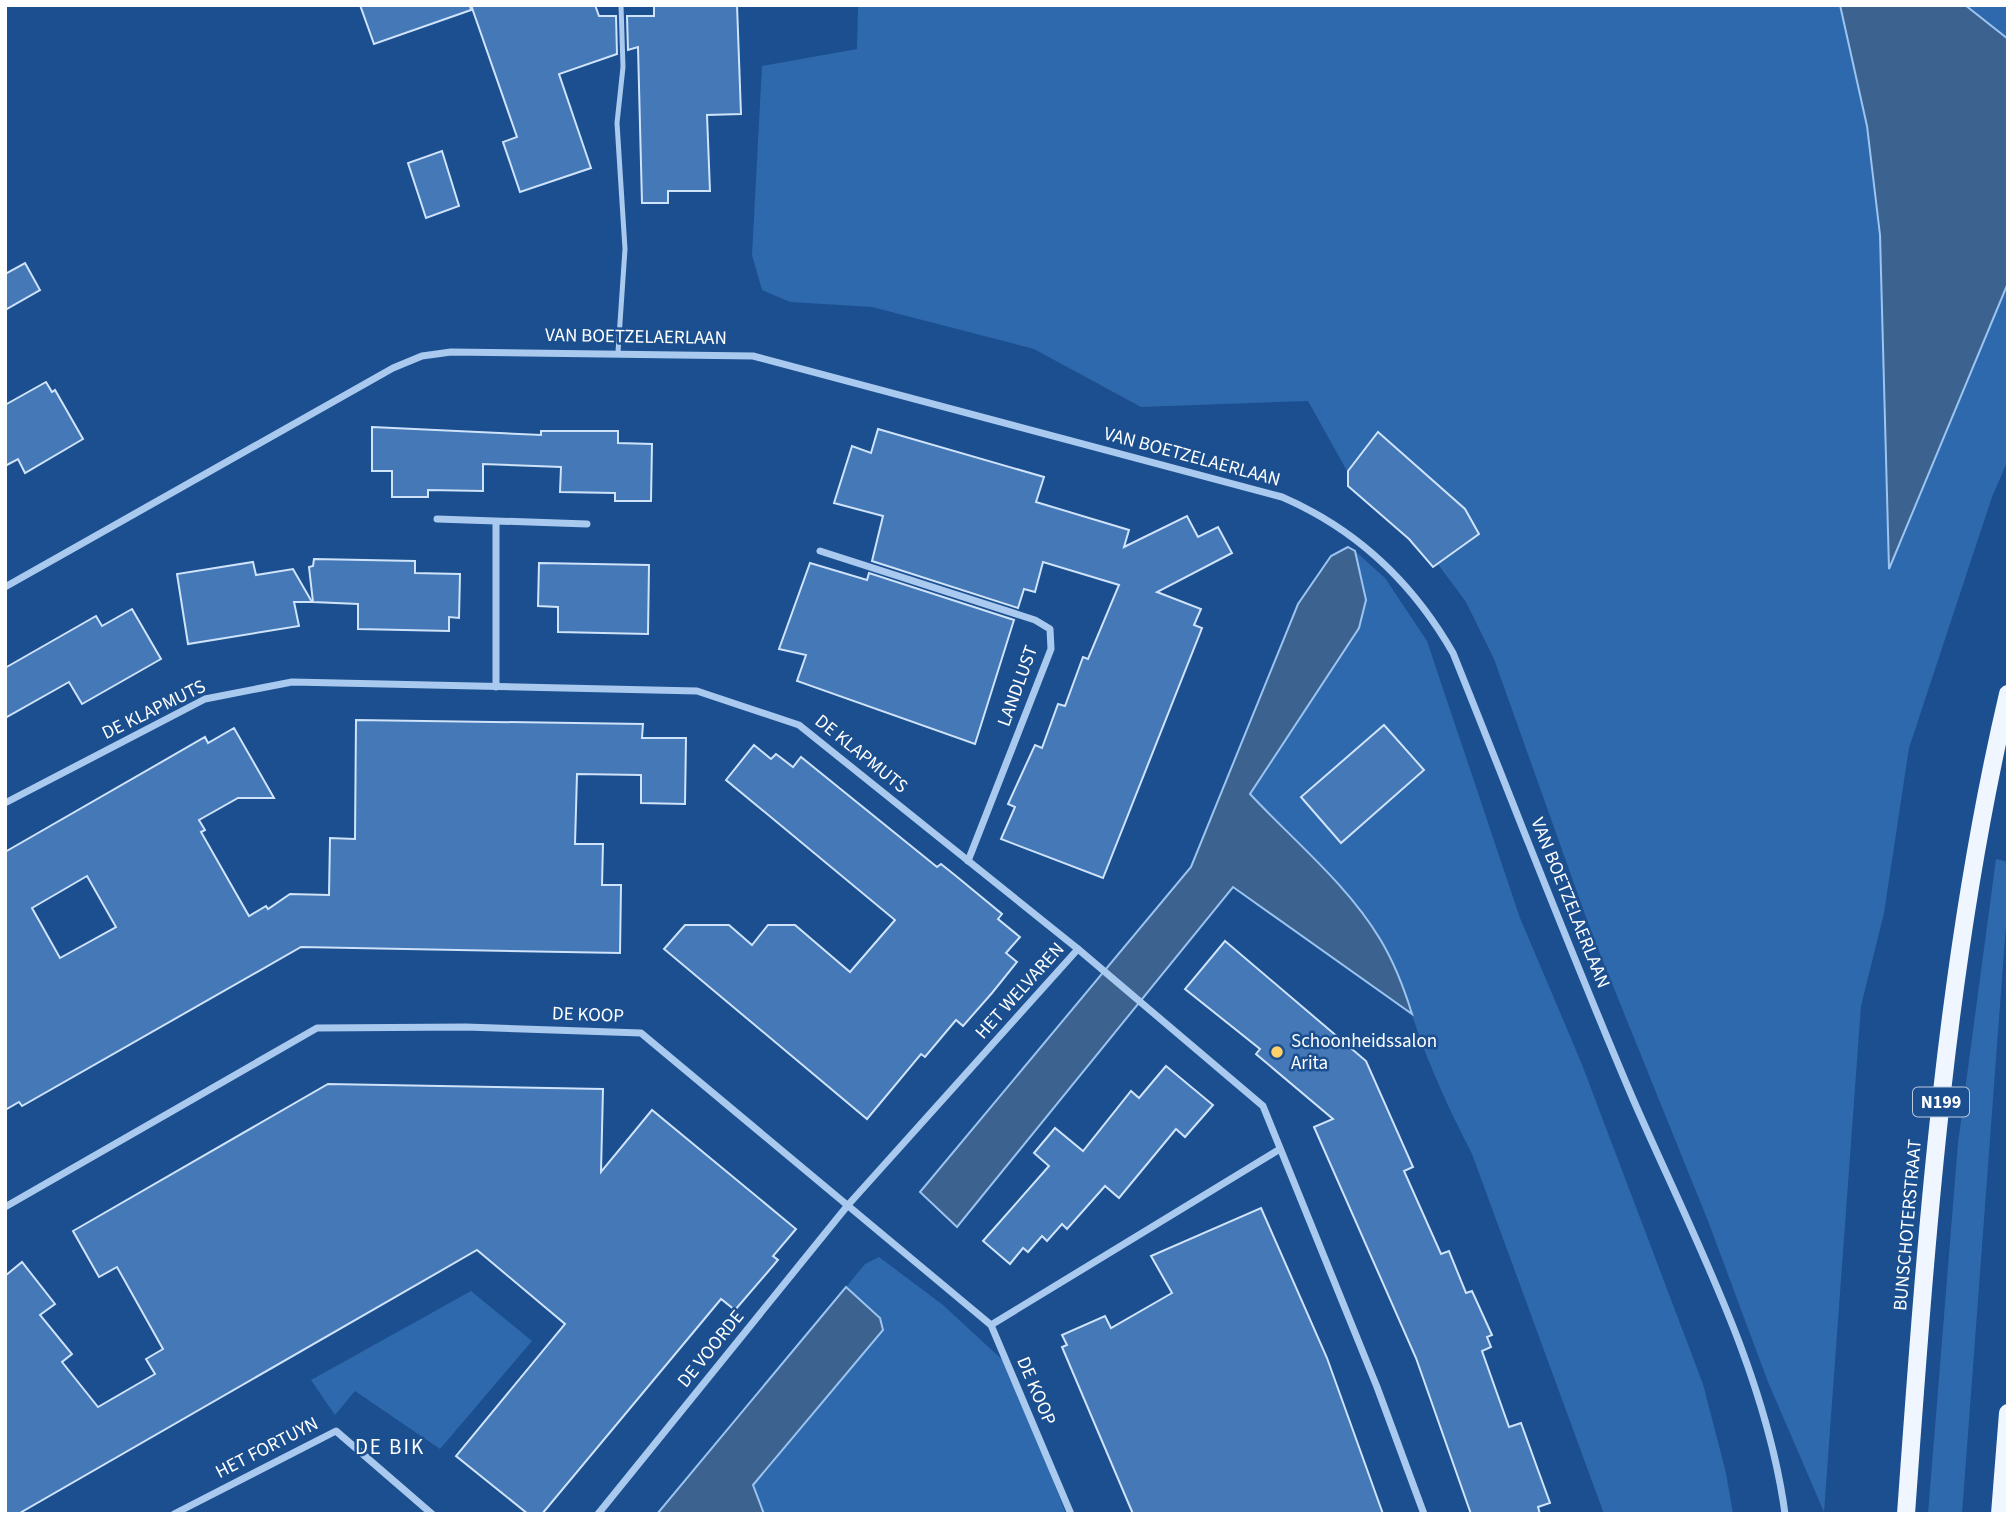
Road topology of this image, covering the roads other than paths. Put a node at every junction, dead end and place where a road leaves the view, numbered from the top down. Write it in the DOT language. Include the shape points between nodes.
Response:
graph roads {
  1 [pos="621,5"];
  2 [pos="618,352"];
  3 [pos="436,519"];
  4 [pos="496,522"];
  5 [pos="587,524"];
  6 [pos="820,551"];
  7 [pos="5,587"];
  8 [pos="496,687"];
  9 [pos="2008,694"];
  10 [pos="5,803"];
  11 [pos="968,861"];
  12 [pos="1078,949"];
  13 [pos="1280,1149"];
  14 [pos="848,1205"];
  15 [pos="5,1207"];
  16 [pos="991,1325"];
  17 [pos="2008,1413"];
  18 [pos="176,1513"];
  19 [pos="432,1514"];
  20 [pos="598,1514"];
  21 [pos="1071,1514"];
  22 [pos="1424,1514"];
  23 [pos="1785,1514"];
  24 [pos="1906,1514"];
  25 [pos="2000,1514"];
  1 -- 2 [label="lane" via="623,67 617,124 625,249"];
  2 -- 7 [label="street, VAN BOETZELAERLAAN" via="422,356 364,384"];
  2 -- 23 [label="street, VAN BOETZELAERLAAN" via="722,353 774,360 1282,497 1331,520 1381,561 1422,604 1453,653 1605,1032 1739,1342 1781,1481"];
  3 -- 4 [label="street"];
  4 -- 5 [label="street"];
  4 -- 8 [label="street"];
  6 -- 11 [label="street, LANDLUST" via="1035,620 1050,629 1051,649"];
  8 -- 10 [label="street, DE KLAPMUTS" via="292,682 205,699"];
  8 -- 11 [label="street, DE KLAPMUTS" via="697,691 799,725"];
  9 -- 24 [label="main road, BUNSCHOTERSTRAAT / N199" via="1973,853 1947,1043"];
  11 -- 12 [label="street, DE KLAPMUTS"];
  12 -- 13 [label="street, HET WELVAREN" via="1263,1107"];
  12 -- 14 [label="street, HET WELVAREN"];
  13 -- 16 [label="street"];
  13 -- 22 [label="street, HET WELVAREN"];
  14 -- 15 [label="street, DE KOOP" via="641,1033 466,1027 317,1028"];
  14 -- 16 [label="street, DE KOOP"];
  14 -- 20 [label="street, DE VOORDE"];
  16 -- 21 [label="street, DE KOOP"];
  17 -- 25 [label="main road"];
  18 -- 19 [label="street, HET FORTUYN" via="337,1431"];
}
